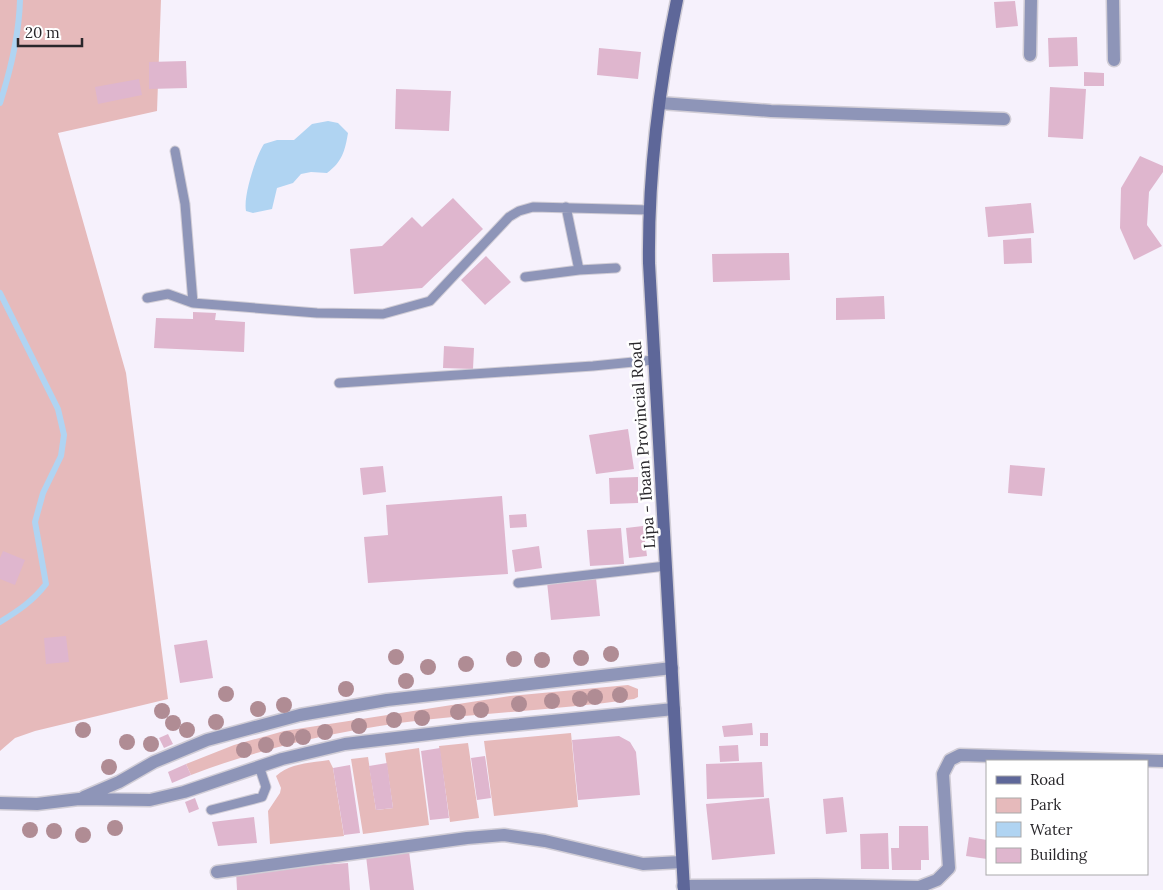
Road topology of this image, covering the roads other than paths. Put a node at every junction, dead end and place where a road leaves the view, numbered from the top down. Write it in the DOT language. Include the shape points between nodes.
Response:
graph roads {
  1 [pos="677,0"];
  2 [pos="1031,0"];
  3 [pos="1113,0"];
  4 [pos="1030,55"];
  5 [pos="1114,60"];
  6 [pos="660,103"];
  7 [pos="1004,119"];
  8 [pos="175,152"];
  9 [pos="566,207"];
  10 [pos="650,210"];
  11 [pos="616,268"];
  12 [pos="579,270"];
  13 [pos="525,277"];
  14 [pos="147,298"];
  15 [pos="193,303"];
  16 [pos="654,360"];
  17 [pos="339,383"];
  18 [pos="666,566"];
  19 [pos="518,583"];
  20 [pos="672,668"];
  21 [pos="674,709"];
  22 [pos="1122,760"];
  23 [pos="1148,761"];
  24 [pos="1163,761"];
  25 [pos="259,766"];
  26 [pos="79,799"];
  27 [pos="0,803"];
  28 [pos="211,810"];
  29 [pos="682,862"];
  30 [pos="217,872"];
  31 [pos="683,888"];
  1 -- 6 [label="main road, Lipa - Ibaan Provincial Road"];
  2 -- 4 [label="street"];
  3 -- 5 [label="street"];
  6 -- 7 [label="street" via="772,111"];
  6 -- 10 [label="main road, Lipa - Ibaan Provincial Road"];
  8 -- 15 [label="lane" via="185,204"];
  9 -- 10 [label="lane"];
  9 -- 12 [label="lane"];
  9 -- 15 [label="lane" via="533,207 509,217 430,301 383,314 317,313"];
  10 -- 16 [label="main road, Lipa - Ibaan Provincial Road" via="649,282"];
  11 -- 12 [label="lane"];
  12 -- 13 [label="lane"];
  14 -- 15 [label="lane" via="168,294"];
  16 -- 17 [label="lane"];
  16 -- 18 [label="main road, Lipa - Ibaan Provincial Road"];
  18 -- 19 [label="lane"];
  18 -- 20 [label="main road, Lipa - Ibaan Provincial Road"];
  20 -- 21 [label="main road, Lipa - Ibaan Provincial Road"];
  20 -- 26 [label="street" via="387,700 300,715 207,740"];
  21 -- 25 [label="street" via="344,744"];
  21 -- 29 [label="main road, Lipa - Ibaan Provincial Road"];
  22 -- 31 [label="street" via="960,756 950,760 943,774 949,868 937,880 919,887"];
  23 -- 24 [label="street"];
  25 -- 26 [label="street" via="163,797 130,801"];
  25 -- 28 [label="lane" via="266,787 262,797"];
  26 -- 27 [label="street" via="37,804"];
  29 -- 30 [label="street" via="643,864 545,841 504,835"];
  29 -- 31 [label="main road, Lipa - Ibaan Provincial Road"];
}
